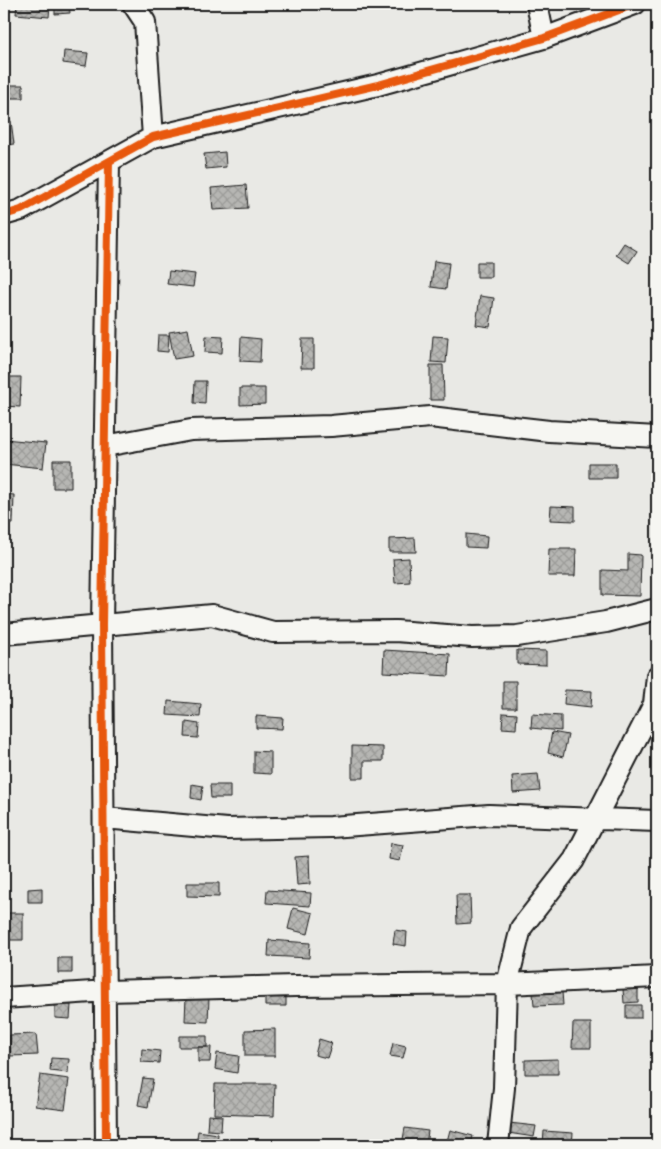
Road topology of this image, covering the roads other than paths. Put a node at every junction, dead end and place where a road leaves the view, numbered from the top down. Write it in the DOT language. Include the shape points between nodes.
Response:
graph roads {
  1 [pos="133,4"];
  2 [pos="537,4"];
  3 [pos="635,4"];
  4 [pos="544,38"];
  5 [pos="153,137"];
  6 [pos="109,162"];
  7 [pos="4,215"];
  8 [pos="657,437"];
  9 [pos="105,446"];
  10 [pos="657,608"];
  11 [pos="102,625"];
  12 [pos="4,634"];
  13 [pos="657,676"];
  14 [pos="656,706"];
  15 [pos="596,817"];
  16 [pos="104,818"];
  17 [pos="657,821"];
  18 [pos="657,977"];
  19 [pos="506,984"];
  20 [pos="107,991"];
  21 [pos="4,998"];
  22 [pos="106,1145"];
  23 [pos="498,1145"];
  1 -- 5 [label="street" via="145,22"];
  2 -- 4 [label="street"];
  3 -- 4 [label="street"];
  4 -- 5 [label="street" via="378,85"];
  5 -- 6 [label="street"];
  6 -- 7 [label="street" via="21,210"];
  6 -- 9 [label="street"];
  8 -- 9 [label="street" via="549,431 430,417 332,426 191,430"];
  9 -- 11 [label="street"];
  10 -- 11 [label="street" via="606,622 516,636 472,637 396,631 273,632 212,615"];
  11 -- 12 [label="street"];
  11 -- 16 [label="street"];
  13 -- 14 [label="street"];
  14 -- 15 [label="street"];
  15 -- 16 [label="street" via="489,814 331,827 227,829"];
  15 -- 17 [label="street"];
  15 -- 19 [label="street" via="574,860 521,928"];
  16 -- 20 [label="street"];
  18 -- 19 [label="street"];
  19 -- 20 [label="street"];
  19 -- 23 [label="street" via="504,1088"];
  20 -- 21 [label="street"];
  20 -- 22 [label="street"];
}
